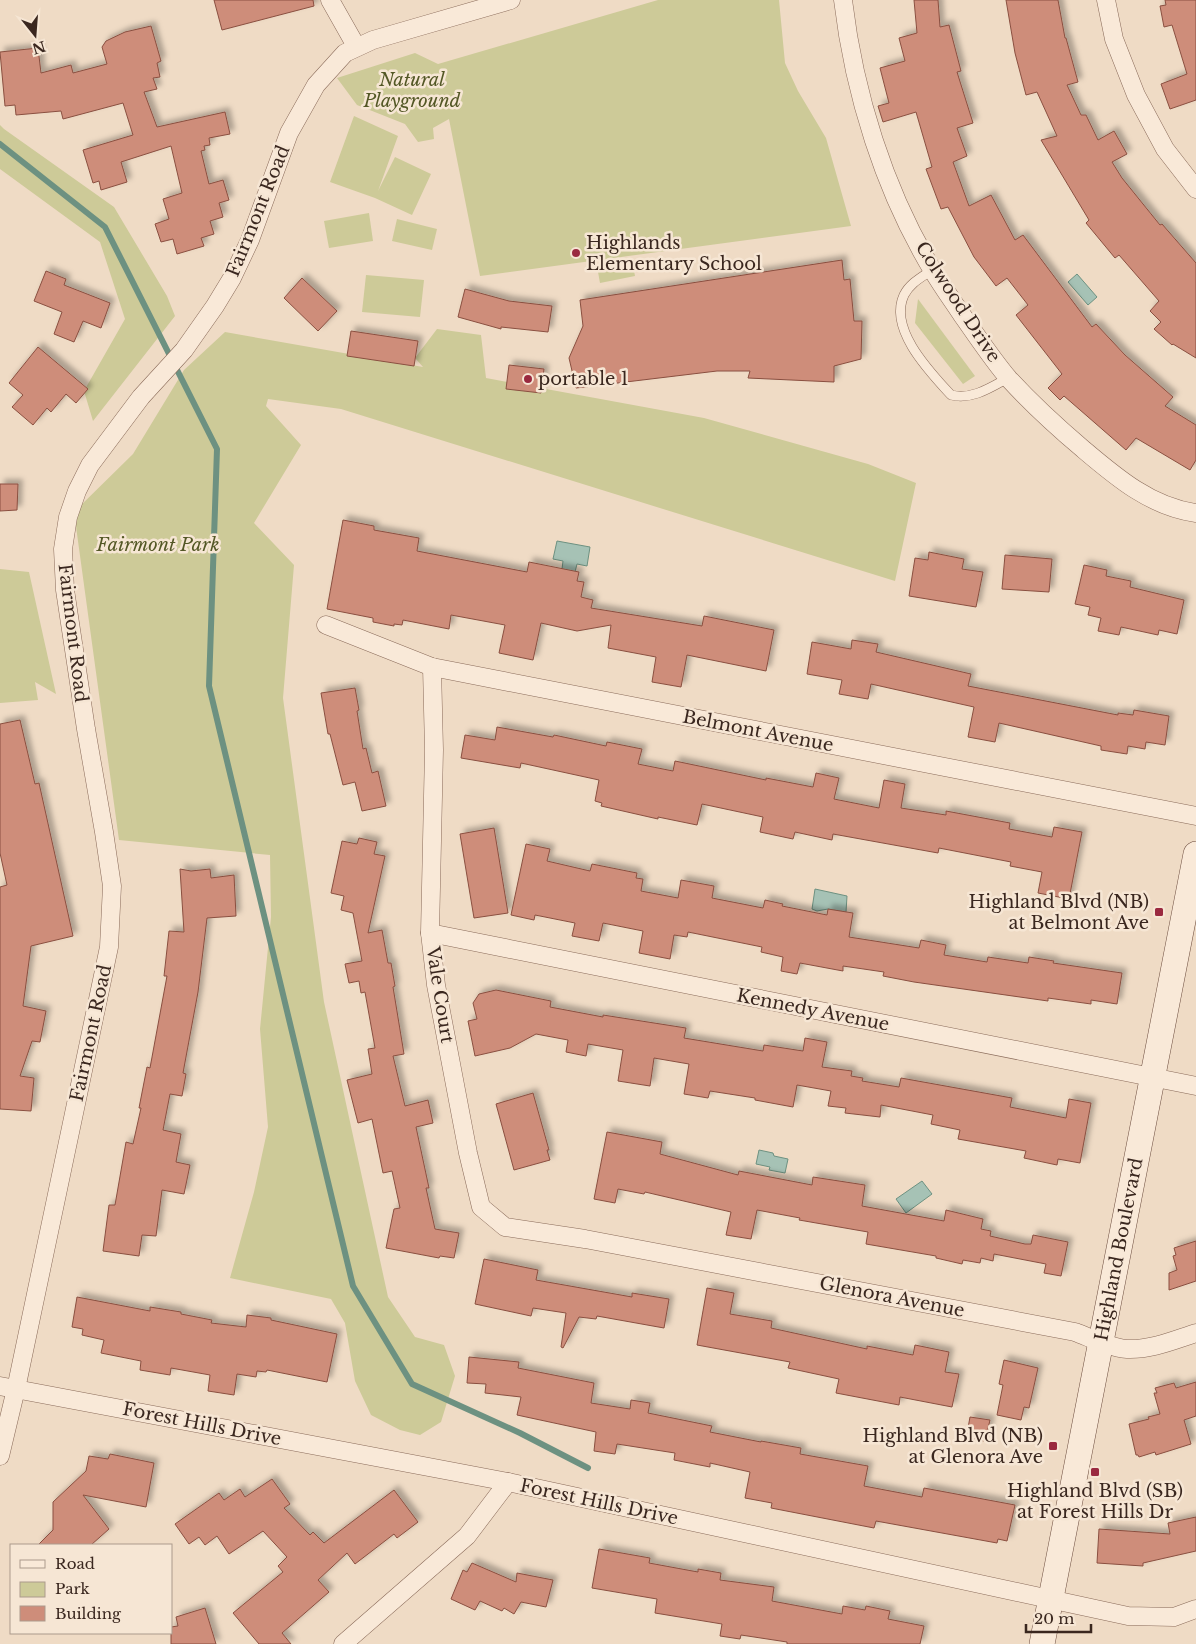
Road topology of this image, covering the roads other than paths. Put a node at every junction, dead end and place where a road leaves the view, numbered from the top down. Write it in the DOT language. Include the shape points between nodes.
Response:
graph roads {
  1 [pos="330,0"];
  2 [pos="511,0"];
  3 [pos="843,0"];
  4 [pos="1106,0"];
  5 [pos="356,46"];
  6 [pos="1196,189"];
  7 [pos="932,270"];
  8 [pos="1008,378"];
  9 [pos="1196,514"];
  10 [pos="326,625"];
  11 [pos="432,667"];
  12 [pos="1196,816"];
  13 [pos="1196,854"];
  14 [pos="430,933"];
  15 [pos="1154,1078"];
  16 [pos="1196,1086"];
  17 [pos="585,1239"];
  18 [pos="1196,1332"];
  19 [pos="1101,1342"];
  20 [pos="8,1387"];
  21 [pos="0,1456"];
  22 [pos="508,1482"];
  23 [pos="1050,1600"];
  24 [pos="1196,1610"];
  25 [pos="343,1644"];
  26 [pos="1042,1644"];
  1 -- 5 [label="street"];
  2 -- 5 [label="street, Fairmont Road"];
  3 -- 7 [label="street, Colwood Drive" via="848,38 869,127 902,211"];
  4 -- 6 [label="street" via="1114,40 1136,95 1165,149"];
  5 -- 20 [label="street, Fairmont Road" via="345,53 307,99 290,133 250,240 215,306 184,350 154,382 90,465 68,517 63,549 65,590 112,886 109,947"];
  7 -- 8 [label="street, Colwood Drive"];
  7 -- 8 [label="lane" via="915,281 904,296 902,325 908,342 951,395 978,394"];
  8 -- 9 [label="street, Colwood Drive" via="1056,427 1117,478 1152,500"];
  10 -- 11 [label="street, Belmont Avenue"];
  11 -- 12 [label="street, Belmont Avenue"];
  11 -- 14 [label="street, Vale Court" via="434,750"];
  13 -- 15 [label="street, Highland Boulevard"];
  14 -- 15 [label="street, Kennedy Avenue"];
  14 -- 17 [label="street, Vale Court" via="436,984 481,1207 505,1227"];
  15 -- 16 [label="street, Kennedy Avenue"];
  15 -- 19 [label="street, Highland Boulevard"];
  17 -- 19 [label="street, Glenora Avenue" via="1075,1332"];
  18 -- 19 [label="street, Glenora Avenue" via="1151,1347 1127,1349"];
  19 -- 23 [label="street, Highland Boulevard"];
  20 -- 21 [label="street, Fairmont Road"];
  20 -- 22 [label="street, Forest Hills Drive"];
  22 -- 23 [label="street, Forest Hills Drive"];
  22 -- 25 [label="street" via="467,1536"];
  23 -- 24 [label="street, Forest Hills Drive" via="1128,1616 1174,1617"];
  23 -- 26 [label="street, Highland Boulevard"];
}
